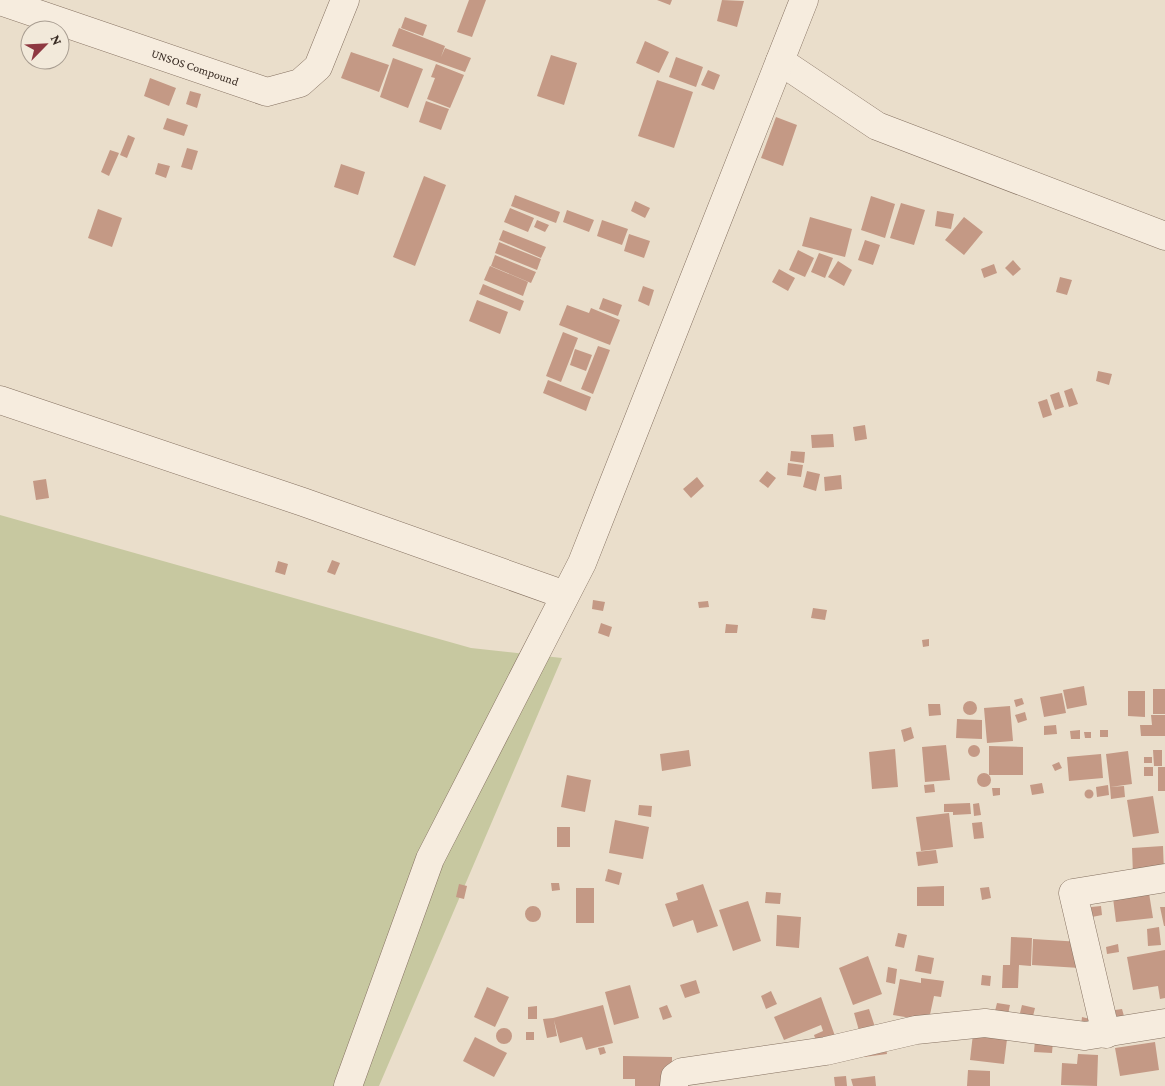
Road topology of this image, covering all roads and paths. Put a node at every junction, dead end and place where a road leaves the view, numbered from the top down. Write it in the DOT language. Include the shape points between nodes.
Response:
graph roads {
  1 [pos="345,0"];
  2 [pos="804,0"];
  3 [pos="0,1"];
  4 [pos="780,61"];
  5 [pos="1165,236"];
  6 [pos="0,400"];
  7 [pos="565,595"];
  8 [pos="1165,878"];
  9 [pos="1165,1023"];
  10 [pos="1106,1034"];
  11 [pos="348,1086"];
  12 [pos="674,1086"];
  1 -- 3 [label="street, UNSOS Compound" via="318,67 300,83 267,92"];
  2 -- 4 [label="street"];
  4 -- 5 [label="street" via="876,126"];
  4 -- 7 [label="street" via="582,563"];
  6 -- 7 [label="street"];
  7 -- 11 [label="street" via="430,858"];
  8 -- 10 [label="street" via="1073,893"];
  9 -- 10 [label="street"];
  10 -- 12 [label="street" via="1084,1036 986,1023 916,1030 826,1051 682,1072 675,1077"];
}
